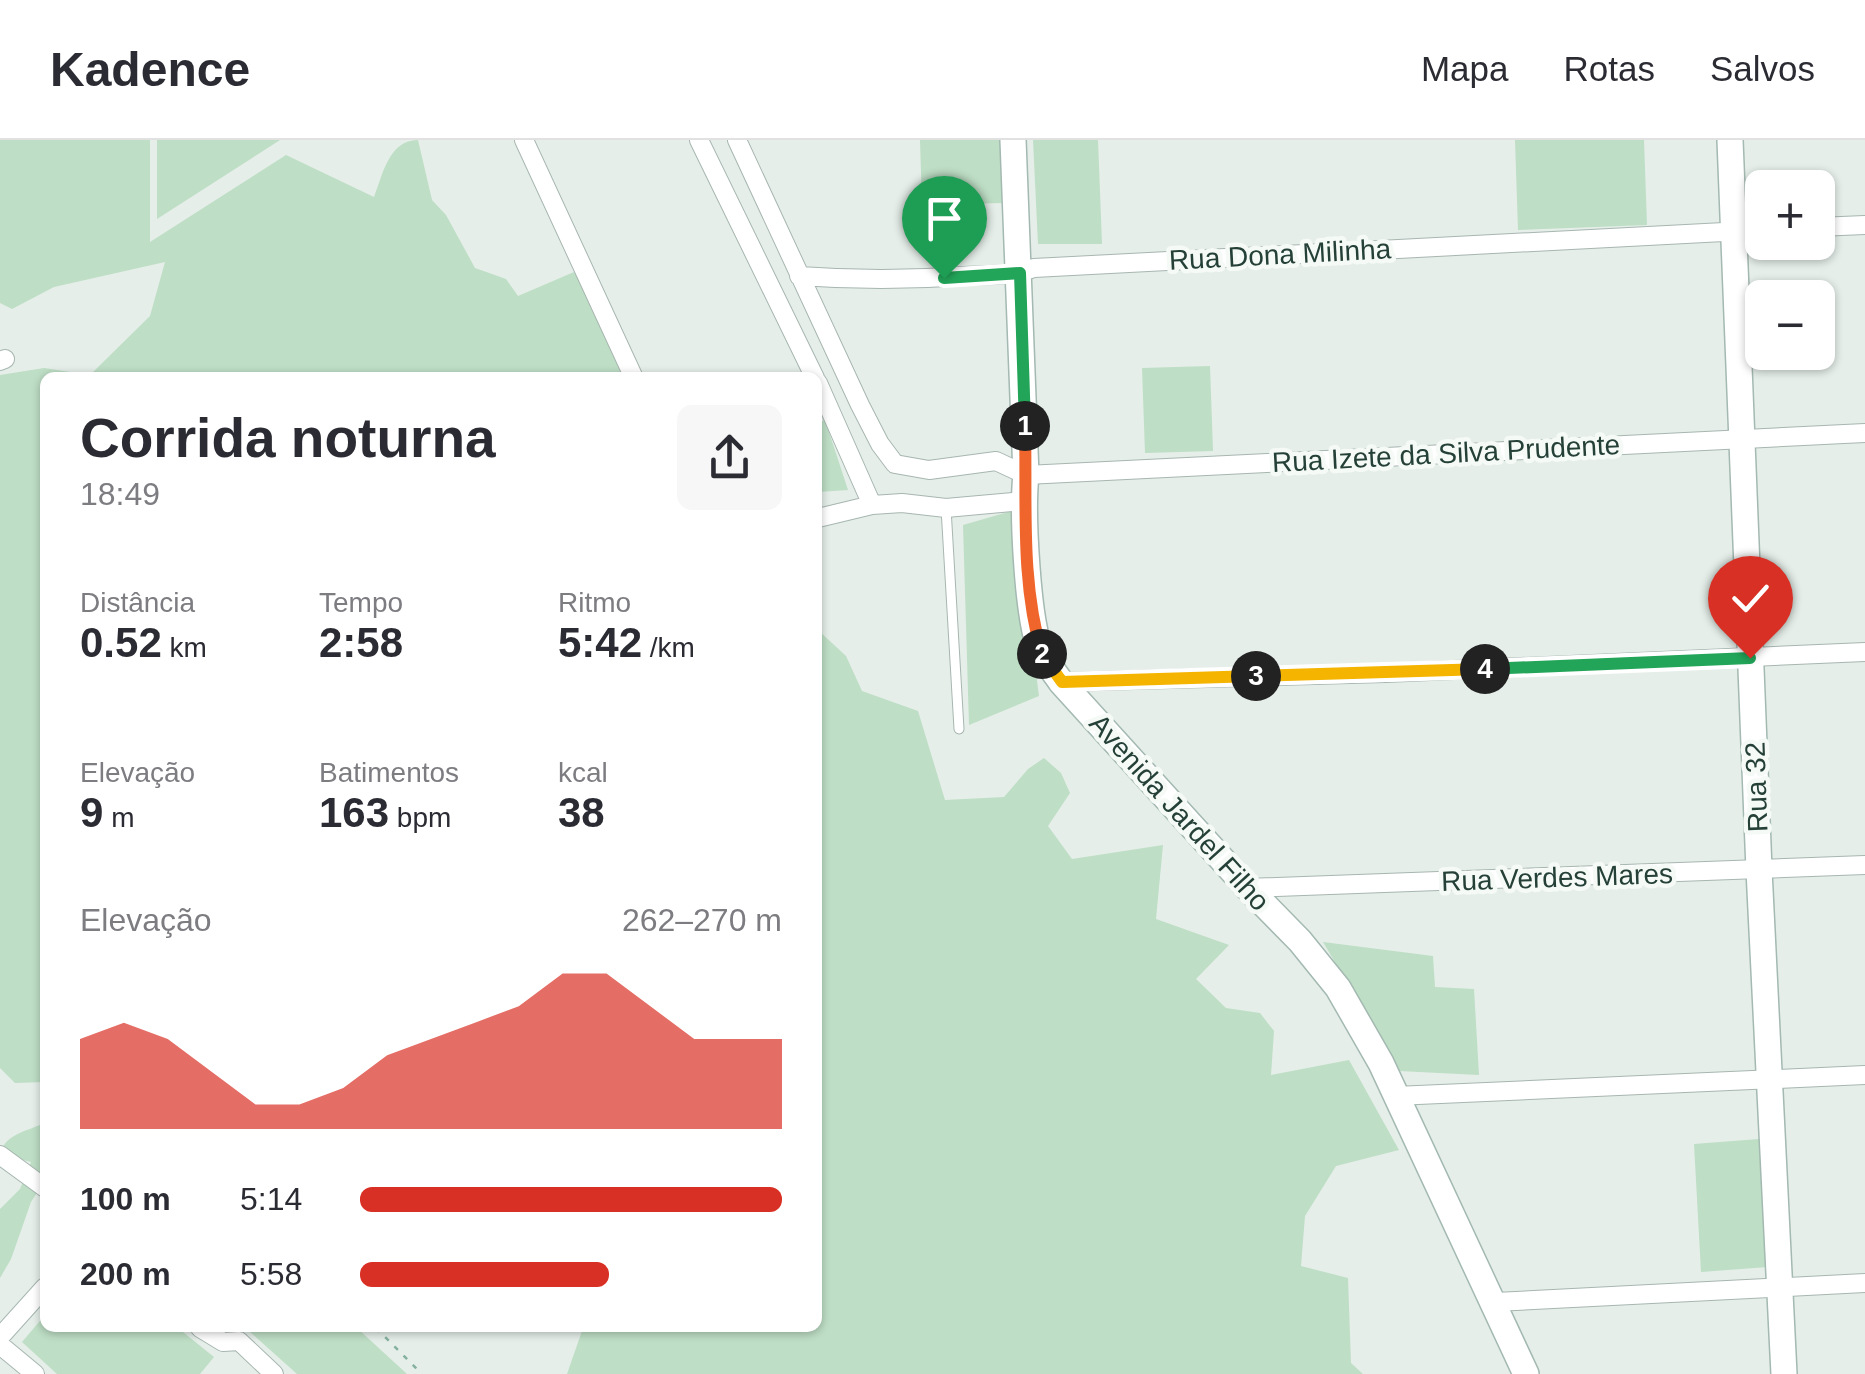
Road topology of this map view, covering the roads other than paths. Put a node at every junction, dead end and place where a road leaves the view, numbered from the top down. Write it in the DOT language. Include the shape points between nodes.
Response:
graph roads {
  1 [pos="524,140"];
  2 [pos="699,140"];
  3 [pos="737,140"];
  4 [pos="1013,140"];
  5 [pos="1730,140"];
  6 [pos="1865,225"];
  7 [pos="1835,226"];
  8 [pos="1733,231"];
  9 [pos="1745,231"];
  10 [pos="1020,273"];
  11 [pos="799,276"];
  12 [pos="631,372"];
  13 [pos="812,372"];
  14 [pos="822,394"];
  15 [pos="1865,434"];
  16 [pos="1740,438"];
  17 [pos="1026,475"];
  18 [pos="1024,501"];
  19 [pos="872,506"];
  20 [pos="946,508"];
  21 [pos="822,517"];
  22 [pos="1865,652"];
  23 [pos="1750,658"];
  24 [pos="1062,682"];
  25 [pos="959,729"];
  26 [pos="1865,865"];
  27 [pos="1759,870"];
  28 [pos="1248,888"];
  29 [pos="1865,1075"];
  30 [pos="1770,1080"];
  31 [pos="1395,1096"];
  32 [pos="0,1155"];
  33 [pos="40,1184"];
  34 [pos="1865,1283"];
  35 [pos="1781,1287"];
  36 [pos="40,1293"];
  37 [pos="1495,1302"];
  38 [pos="207,1332"];
  39 [pos="0,1337"];
  40 [pos="0,1345"];
  41 [pos="35,1374"];
  42 [pos="274,1374"];
  43 [pos="1526,1374"];
  44 [pos="1784,1374"];
  1 -- 12 [label="street"];
  2 -- 13 [label="street"];
  3 -- 11 [label="street"];
  4 -- 10 [label="main road, Avenida Jardel Filho"];
  5 -- 8 [label="main road, Rua 32"];
  6 -- 7 [label="street"];
  8 -- 9 [label="street, Rua Dona Milinha"];
  8 -- 10 [label="street, Rua Dona Milinha"];
  8 -- 16 [label="main road, Rua 32"];
  10 -- 11 [label="street, Rua Dona Milinha"];
  10 -- 17 [label="main road, Avenida Jardel Filho"];
  11 -- 17 [label="street, Rua Izete da Silva Prudente" via="895,464 930,470 996,462"];
  14 -- 19 [label="street"];
  15 -- 16 [label="street, Rua Izete da Silva Prudente"];
  16 -- 17 [label="street, Rua Izete da Silva Prudente"];
  16 -- 23 [label="main road, Rua 32"];
  17 -- 18 [label="main road, Avenida Jardel Filho"];
  18 -- 20 [label="street"];
  18 -- 24 [label="main road, Avenida Jardel Filho" via="1037,637"];
  19 -- 20 [label="street"];
  19 -- 21 [label="street"];
  20 -- 25 [label="lane"];
  22 -- 23 [label="street"];
  23 -- 24 [label="street"];
  23 -- 27 [label="main road, Rua 32"];
  24 -- 28 [label="main road, Avenida Jardel Filho"];
  26 -- 27 [label="street, Rua Verdes Mares"];
  27 -- 28 [label="street, Rua Verdes Mares"];
  27 -- 30 [label="main road, Rua 32"];
  28 -- 31 [label="main road, Avenida Jardel Filho" via="1338,988"];
  29 -- 30 [label="street"];
  30 -- 31 [label="street"];
  30 -- 35 [label="main road, Rua 32"];
  31 -- 37 [label="main road, Avenida Jardel Filho"];
  32 -- 33 [label="street"];
  34 -- 35 [label="street"];
  35 -- 37 [label="street"];
  35 -- 44 [label="main road, Rua 32"];
  36 -- 39 [label="street"];
  37 -- 43 [label="main road, Avenida Jardel Filho"];
  38 -- 42 [label="street" via="223,1342 239,1341"];
  40 -- 41 [label="street"];
}
